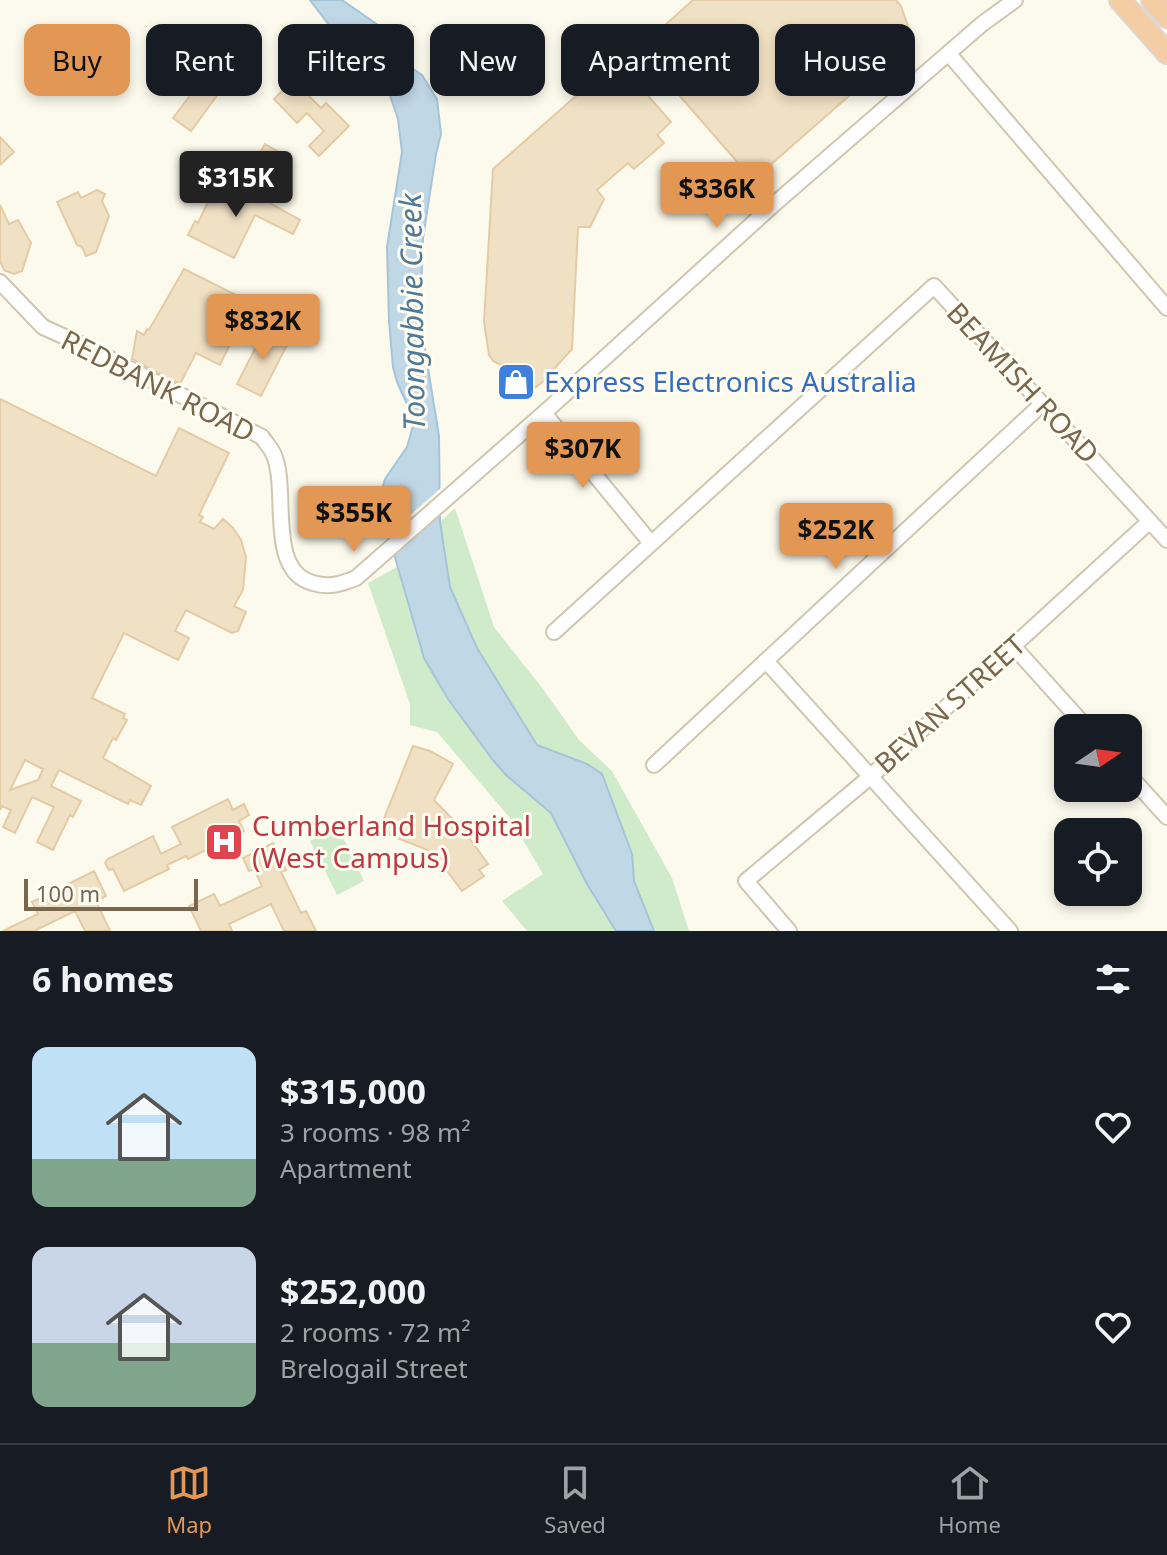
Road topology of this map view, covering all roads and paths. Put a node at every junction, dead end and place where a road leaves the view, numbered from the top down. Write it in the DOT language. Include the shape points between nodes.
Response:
graph roads {
  1 [pos="1015,0"];
  2 [pos="1120,0"];
  3 [pos="1152,0"];
  4 [pos="1167,17"];
  5 [pos="1167,53"];
  6 [pos="949,54"];
  7 [pos="0,282"];
  8 [pos="1167,308"];
  9 [pos="1042,404"];
  10 [pos="544,413"];
  11 [pos="1150,521"];
  12 [pos="1167,540"];
  13 [pos="650,542"];
  14 [pos="554,632"];
  15 [pos="1013,646"];
  16 [pos="767,662"];
  17 [pos="1074,714"];
  18 [pos="654,765"];
  19 [pos="870,777"];
  20 [pos="1142,789"];
  21 [pos="1167,817"];
  22 [pos="789,931"];
  23 [pos="1010,931"];
  1 -- 6 [label="street, REDBANK ROAD"];
  2 -- 5 [label="highway"];
  3 -- 4 [label="highway"];
  6 -- 8 [label="street"];
  6 -- 10 [label="street, REDBANK ROAD"];
  7 -- 10 [label="street, REDBANK ROAD" via="43,327 262,437 274,453 285,553 294,572 307,582 339,586 356,578"];
  9 -- 11 [label="street, BEAMISH ROAD"];
  9 -- 13 [label="street, BEAMISH ROAD" via="934,286"];
  9 -- 16 [label="street"];
  10 -- 13 [label="street"];
  11 -- 12 [label="street, BEAMISH ROAD"];
  11 -- 15 [label="street, BEVAN STREET"];
  13 -- 14 [label="street, BEAMISH ROAD"];
  15 -- 17 [label="street"];
  15 -- 19 [label="street, BEVAN STREET"];
  16 -- 18 [label="street"];
  16 -- 19 [label="street"];
  19 -- 22 [label="street, BEVAN STREET" via="746,881"];
  19 -- 23 [label="street"];
  20 -- 21 [label="street"];
}
